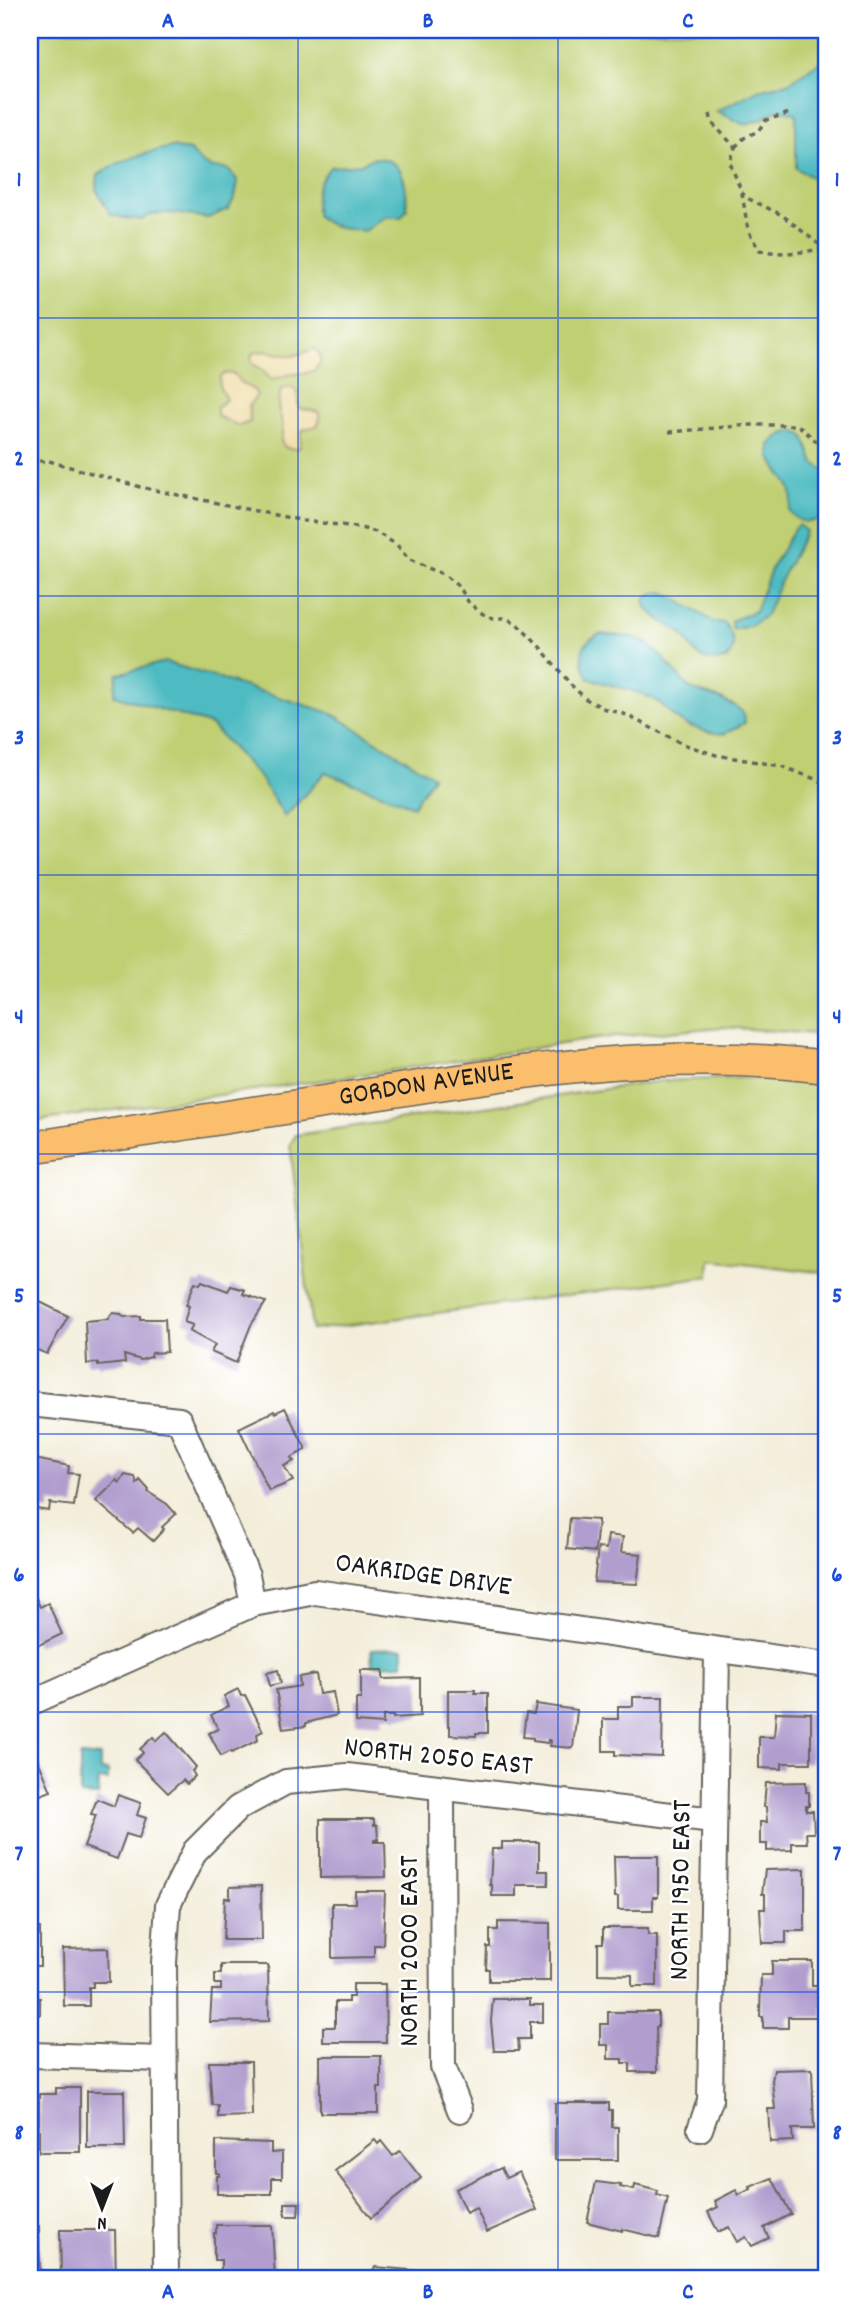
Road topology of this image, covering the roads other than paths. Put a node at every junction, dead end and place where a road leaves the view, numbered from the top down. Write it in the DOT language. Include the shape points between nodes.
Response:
graph roads {
  1 [pos="826,1067"];
  2 [pos="30,1148"];
  3 [pos="30,1404"];
  4 [pos="253,1604"];
  5 [pos="717,1650"];
  6 [pos="826,1665"];
  7 [pos="30,1703"];
  8 [pos="442,1788"];
  9 [pos="713,1820"];
  10 [pos="30,2055"];
  11 [pos="164,2059"];
  12 [pos="460,2110"];
  13 [pos="699,2129"];
  14 [pos="166,2279"];
  1 -- 2 [label="main road, GORDON AVENUE" via="710,1058 524,1070"];
  3 -- 4 [label="street" via="179,1420 247,1575"];
  4 -- 5 [label="street, OAKRIDGE DRIVE" via="315,1592"];
  4 -- 7 [label="street, OAKRIDGE DRIVE"];
  5 -- 6 [label="street, OAKRIDGE DRIVE"];
  5 -- 9 [label="street, NORTH 1950 EAST"];
  8 -- 9 [label="street, NORTH 2050 EAST"];
  8 -- 11 [label="street, NORTH 2050 EAST" via="347,1776 286,1782 238,1808 195,1851 168,1905"];
  8 -- 12 [label="street, NORTH 2000 EAST" via="443,2067"];
  9 -- 13 [label="street, NORTH 1950 EAST" via="710,2102"];
  10 -- 11 [label="street"];
  11 -- 14 [label="street, NORTH 2050 EAST"];
}
